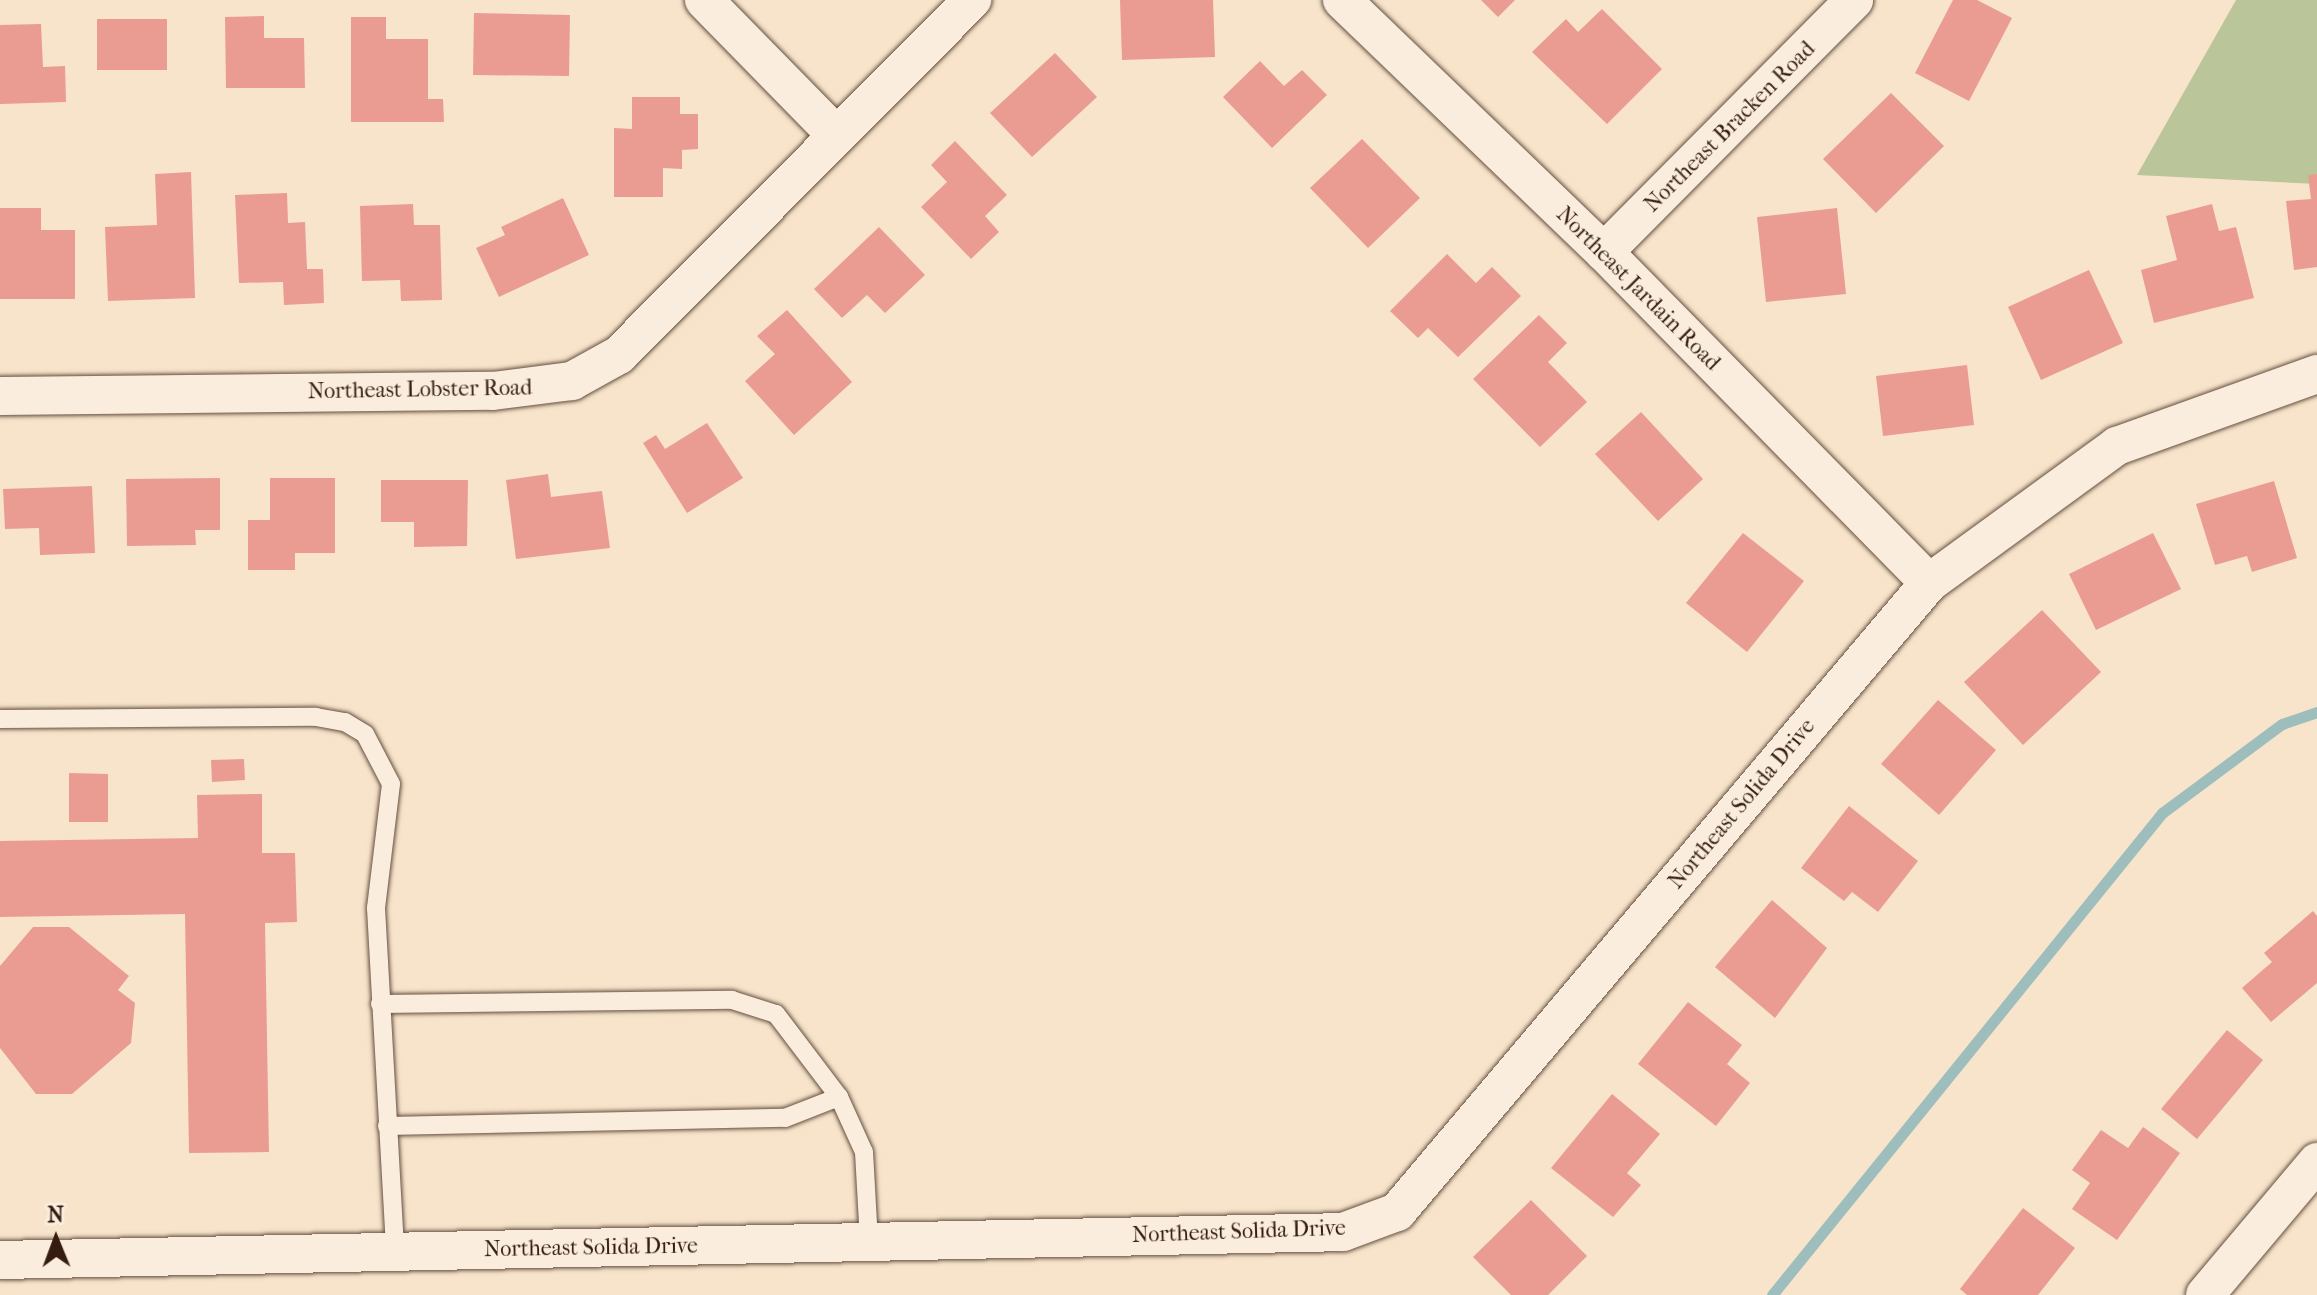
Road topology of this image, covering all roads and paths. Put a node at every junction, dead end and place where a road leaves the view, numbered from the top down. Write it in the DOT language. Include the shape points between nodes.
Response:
graph roads {
  1 [pos="704,0"];
  2 [pos="972,0"];
  3 [pos="1342,0"];
  4 [pos="1854,0"];
  5 [pos="836,135"];
  6 [pos="1604,252"];
  7 [pos="2317,374"];
  8 [pos="0,396"];
  9 [pos="1929,583"];
  10 [pos="0,719"];
  11 [pos="380,1004"];
  12 [pos="839,1097"];
  13 [pos="387,1126"];
  14 [pos="2317,1162"];
  15 [pos="869,1242"];
  16 [pos="395,1252"];
  17 [pos="0,1260"];
  18 [pos="2205,1295"];
  1 -- 5 [label="street"];
  2 -- 5 [label="street, Northeast Lobster Road"];
  3 -- 6 [label="street, Northeast Jardain Road"];
  4 -- 6 [label="street, Northeast Bracken Road"];
  5 -- 8 [label="street, Northeast Lobster Road" via="619,355 572,381 493,391"];
  6 -- 9 [label="street, Northeast Jardain Road"];
  7 -- 9 [label="street, Northeast Solida Drive" via="2117,446"];
  9 -- 15 [label="street, Northeast Solida Drive" via="1397,1212 1343,1232"];
  10 -- 11 [label="lane" via="316,717 345,722 365,734 391,784 376,908"];
  11 -- 12 [label="lane" via="732,1000 757,1005 776,1014"];
  11 -- 13 [label="lane"];
  12 -- 13 [label="lane" via="785,1118"];
  12 -- 15 [label="lane" via="864,1152"];
  13 -- 16 [label="lane"];
  14 -- 18 [label="street"];
  15 -- 16 [label="street, Northeast Solida Drive"];
  16 -- 17 [label="street, Northeast Solida Drive"];
}
